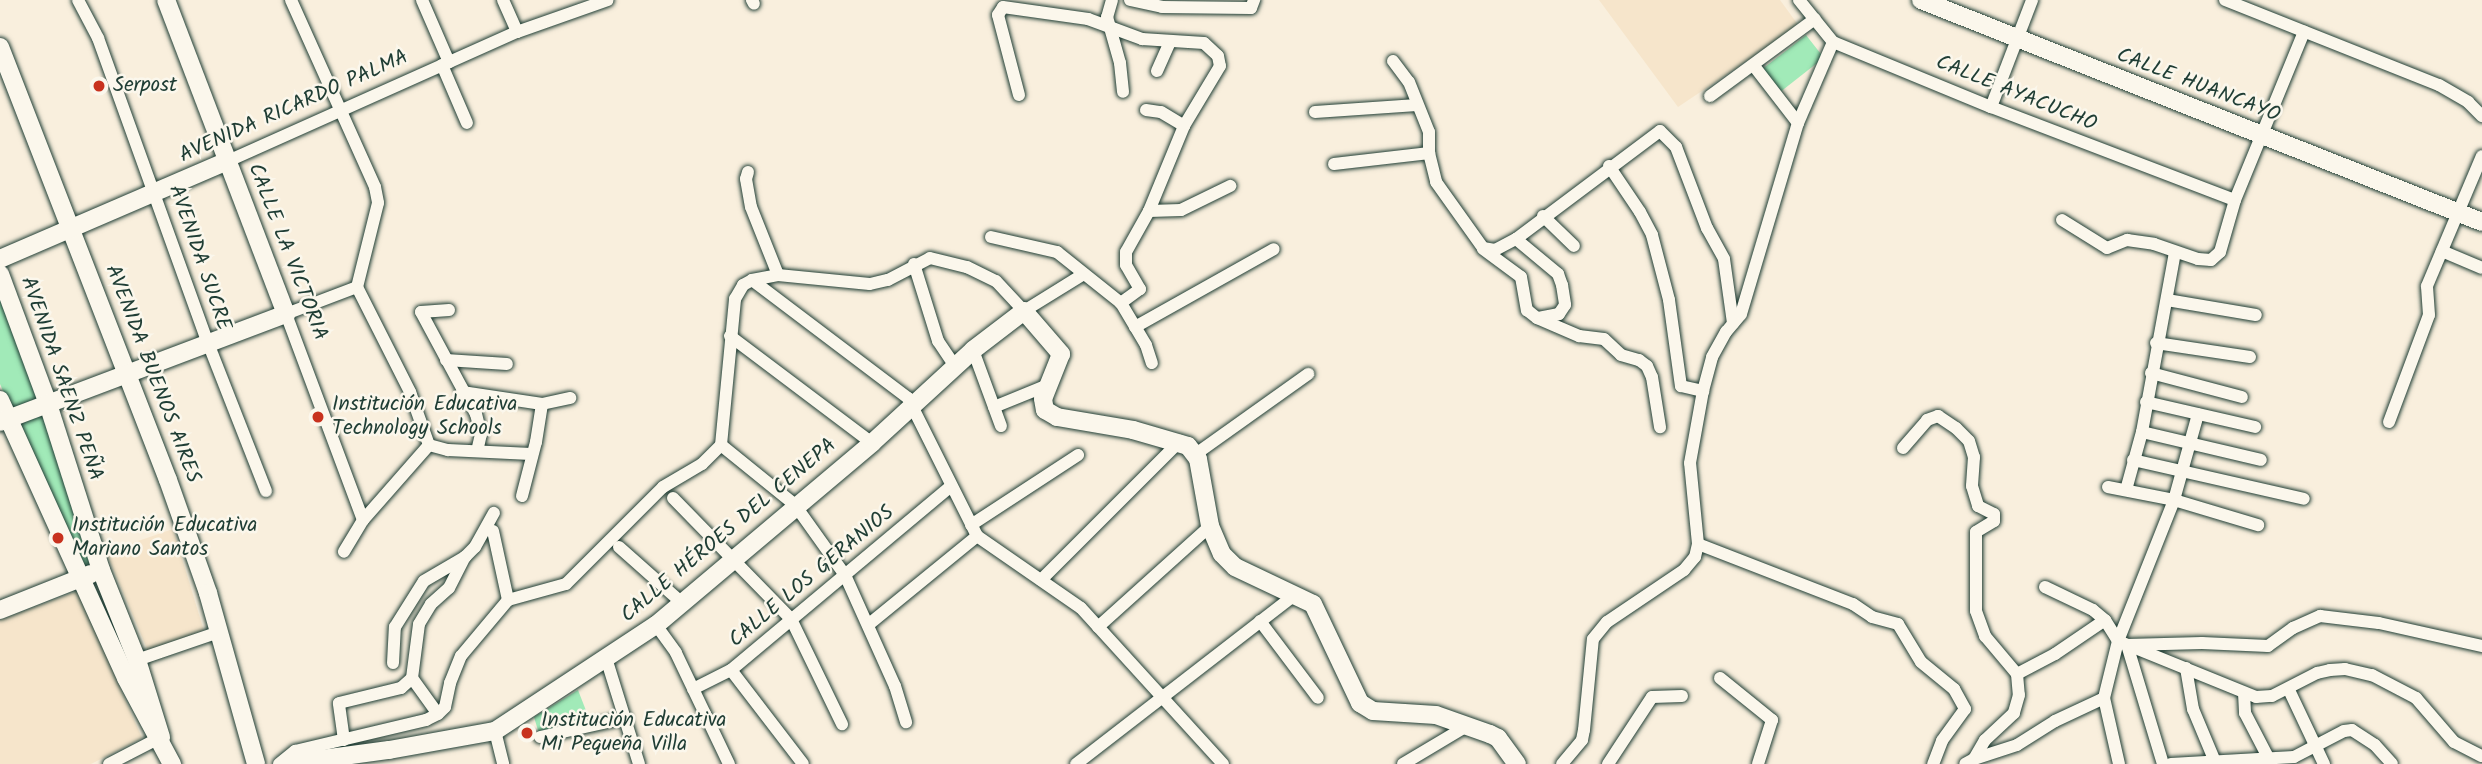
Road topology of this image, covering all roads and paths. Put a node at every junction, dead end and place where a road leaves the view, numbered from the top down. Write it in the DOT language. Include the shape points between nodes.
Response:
graph roads {
  1 [pos="78,0"];
  2 [pos="166,0"];
  3 [pos="291,0"];
  4 [pos="422,0"];
  5 [pos="503,0"];
  6 [pos="608,0"];
  7 [pos="1112,0"];
  8 [pos="1130,0"];
  9 [pos="1254,0"];
  10 [pos="1799,0"];
  11 [pos="1921,0"];
  12 [pos="2032,0"];
  13 [pos="2225,0"];
  14 [pos="1027,4"];
  15 [pos="1815,19"];
  16 [pos="1112,29"];
  17 [pos="517,32"];
  18 [pos="2304,32"];
  19 [pos="2017,40"];
  20 [pos="1833,41"];
  21 [pos="1170,42"];
  22 [pos="0,47"];
  23 [pos="1394,61"];
  24 [pos="446,64"];
  25 [pos="1754,66"];
  26 [pos="1157,71"];
  27 [pos="1123,92"];
  28 [pos="1019,95"];
  29 [pos="1710,96"];
  30 [pos="1417,105"];
  31 [pos="1991,107"];
  32 [pos="1146,110"];
  33 [pos="1315,112"];
  34 [pos="342,113"];
  35 [pos="2482,116"];
  36 [pos="467,123"];
  37 [pos="1798,123"];
  38 [pos="1184,126"];
  39 [pos="2260,135"];
  40 [pos="1429,153"];
  41 [pos="2482,156"];
  42 [pos="228,161"];
  43 [pos="1334,164"];
  44 [pos="1609,166"];
  45 [pos="748,172"];
  46 [pos="1230,187"];
  47 [pos="155,192"];
  48 [pos="2235,200"];
  49 [pos="1149,211"];
  50 [pos="2458,214"];
  51 [pos="1543,216"];
  52 [pos="2062,220"];
  53 [pos="2482,222"];
  54 [pos="73,228"];
  55 [pos="991,237"];
  56 [pos="1516,239"];
  57 [pos="1574,246"];
  58 [pos="1483,248"];
  59 [pos="1274,249"];
  60 [pos="2442,251"];
  61 [pos="2175,253"];
  62 [pos="0,259"];
  63 [pos="914,264"];
  64 [pos="2482,268"];
  65 [pos="0,274"];
  66 [pos="1084,274"];
  67 [pos="778,275"];
  68 [pos="752,279"];
  69 [pos="357,287"];
  70 [pos="2166,300"];
  71 [pos="1121,303"];
  72 [pos="449,310"];
  73 [pos="1024,311"];
  74 [pos="286,314"];
  75 [pos="2256,315"];
  76 [pos="1537,318"];
  77 [pos="1734,323"];
  78 [pos="1135,327"];
  79 [pos="730,336"];
  80 [pos="208,343"];
  81 [pos="2156,344"];
  82 [pos="973,350"];
  83 [pos="2250,357"];
  84 [pos="446,360"];
  85 [pos="1152,363"];
  86 [pos="507,364"];
  87 [pos="956,366"];
  88 [pos="2151,373"];
  89 [pos="128,374"];
  90 [pos="1308,374"];
  91 [pos="1048,385"];
  92 [pos="1703,391"];
  93 [pos="462,392"];
  94 [pos="2242,397"];
  95 [pos="570,398"];
  96 [pos="0,400"];
  97 [pos="2146,402"];
  98 [pos="48,404"];
  99 [pos="542,404"];
  100 [pos="911,406"];
  101 [pos="994,407"];
  102 [pos="2198,414"];
  103 [pos="5,420"];
  104 [pos="2389,422"];
  105 [pos="1001,426"];
  106 [pos="2255,427"];
  107 [pos="1660,428"];
  108 [pos="2142,432"];
  109 [pos="1180,441"];
  110 [pos="872,443"];
  111 [pos="2192,444"];
  112 [pos="429,445"];
  113 [pos="721,445"];
  114 [pos="1903,448"];
  115 [pos="477,451"];
  116 [pos="1196,453"];
  117 [pos="531,454"];
  118 [pos="1078,455"];
  119 [pos="2133,460"];
  120 [pos="2261,460"];
  121 [pos="2183,472"];
  122 [pos="950,487"];
  123 [pos="2108,487"];
  124 [pos="266,491"];
  125 [pos="2126,491"];
  126 [pos="522,496"];
  127 [pos="673,498"];
  128 [pos="2304,499"];
  129 [pos="2174,500"];
  130 [pos="796,505"];
  131 [pos="494,513"];
  132 [pos="363,520"];
  133 [pos="2258,525"];
  134 [pos="1210,526"];
  135 [pos="974,530"];
  136 [pos="493,531"];
  137 [pos="1698,544"];
  138 [pos="619,547"];
  139 [pos="344,552"];
  140 [pos="465,557"];
  141 [pos="735,559"];
  142 [pos="101,570"];
  143 [pos="845,575"];
  144 [pos="81,578"];
  145 [pos="1041,580"];
  146 [pos="2045,587"];
  147 [pos="1296,594"];
  148 [pos="508,600"];
  149 [pos="682,603"];
  150 [pos="0,610"];
  151 [pos="791,619"];
  152 [pos="2105,620"];
  153 [pos="1260,621"];
  154 [pos="656,625"];
  155 [pos="868,625"];
  156 [pos="1098,627"];
  157 [pos="219,632"];
  158 [pos="2122,643"];
  159 [pos="2482,646"];
  160 [pos="606,658"];
  161 [pos="137,660"];
  162 [pos="393,663"];
  163 [pos="2186,668"];
  164 [pos="731,670"];
  165 [pos="2017,674"];
  166 [pos="412,678"];
  167 [pos="1720,678"];
  168 [pos="693,690"];
  169 [pos="2290,690"];
  170 [pos="2244,693"];
  171 [pos="1682,696"];
  172 [pos="1160,697"];
  173 [pos="1318,698"];
  174 [pos="2104,698"];
  175 [pos="438,714"];
  176 [pos="626,718"];
  177 [pos="906,722"];
  178 [pos="842,724"];
  179 [pos="1465,727"];
  180 [pos="495,731"];
  181 [pos="161,737"];
  182 [pos="540,737"];
  183 [pos="344,740"];
  184 [pos="2316,746"];
  185 [pos="2482,756"];
  186 [pos="391,757"];
  187 [pos="2269,760"];
  188 [pos="1970,762"];
  189 [pos="2215,762"];
  190 [pos="109,764"];
  191 [pos="172,764"];
  192 [pos="256,764"];
  193 [pos="279,764"];
  194 [pos="285,764"];
  195 [pos="503,764"];
  196 [pos="639,764"];
  197 [pos="729,764"];
  198 [pos="803,764"];
  199 [pos="1076,764"];
  200 [pos="1223,764"];
  201 [pos="1403,764"];
  202 [pos="1517,764"];
  203 [pos="1562,764"];
  204 [pos="1608,764"];
  205 [pos="1758,764"];
  206 [pos="1933,764"];
  207 [pos="2119,764"];
  208 [pos="2163,764"];
  209 [pos="2171,764"];
  210 [pos="2324,764"];
  211 [pos="2392,764"];
  1 -- 47 [label="street, AVENIDA SUCRE" via="98,38"];
  2 -- 42 [label="street, CALLE LA VICTORIA"];
  3 -- 34 [label="street"];
  4 -- 24 [label="street"];
  5 -- 17 [label="street"];
  6 -- 17 [label="street, AVENIDA RICARDO PALMA"];
  7 -- 16 [label="street" via="1107,17"];
  8 -- 9 [label="street" via="1162,6 1251,8"];
  10 -- 15 [label="street, CALLE AYACUCHO"];
  11 -- 19 [label="street, CALLE HUANCAYO"];
  12 -- 19 [label="street"];
  13 -- 18 [label="street"];
  14 -- 16 [label="street"];
  14 -- 28 [label="street" via="1003,7 998,15"];
  15 -- 20 [label="street, CALLE AYACUCHO"];
  15 -- 25 [label="street"];
  16 -- 21 [label="street"];
  16 -- 27 [label="street"];
  17 -- 24 [label="street, AVENIDA RICARDO PALMA"];
  18 -- 35 [label="street" via="2447,88"];
  18 -- 39 [label="street"];
  19 -- 31 [label="street"];
  19 -- 39 [label="street, CALLE HUANCAYO"];
  20 -- 31 [label="street, CALLE AYACUCHO"];
  20 -- 37 [label="street"];
  21 -- 26 [label="street"];
  21 -- 38 [label="street" via="1204,43 1215,51 1220,66"];
  22 -- 54 [label="street, AVENIDA BUENOS AIRES"];
  23 -- 30 [label="street" via="1409,82"];
  24 -- 34 [label="street, AVENIDA RICARDO PALMA"];
  24 -- 36 [label="street"];
  25 -- 29 [label="street"];
  25 -- 37 [label="street"];
  30 -- 33 [label="street"];
  30 -- 40 [label="street" via="1429,132"];
  31 -- 48 [label="street, CALLE AYACUCHO"];
  32 -- 38 [label="street" via="1161,112"];
  34 -- 42 [label="street, AVENIDA RICARDO PALMA"];
  34 -- 69 [label="street" via="378,203"];
  37 -- 77 [label="street" via="1752,269 1750,289"];
  38 -- 49 [label="street"];
  39 -- 48 [label="street"];
  39 -- 50 [label="street, CALLE HUANCAYO"];
  40 -- 43 [label="street"];
  40 -- 58 [label="street" via="1436,182"];
  41 -- 50 [label="street"];
  42 -- 47 [label="street, AVENIDA RICARDO PALMA"];
  42 -- 74 [label="street, CALLE LA VICTORIA"];
  44 -- 51 [label="street"];
  44 -- 77 [label="street" via="1660,131 1676,147 1724,259"];
  44 -- 92 [label="street" via="1652,235 1669,300 1681,386"];
  45 -- 67 [label="street" via="751,207"];
  46 -- 49 [label="street" via="1181,210"];
  47 -- 54 [label="street, AVENIDA RICARDO PALMA"];
  47 -- 80 [label="street, AVENIDA SUCRE"];
  48 -- 61 [label="street" via="2220,252 2211,260"];
  49 -- 71 [label="street" via="1125,256 1140,289"];
  50 -- 53 [label="street, CALLE HUANCAYO"];
  50 -- 60 [label="street"];
  51 -- 56 [label="street"];
  51 -- 57 [label="street"];
  52 -- 61 [label="street" via="2107,248 2127,240"];
  54 -- 62 [label="street, AVENIDA RICARDO PALMA"];
  54 -- 89 [label="street, AVENIDA BUENOS AIRES"];
  55 -- 66 [label="street" via="1053,250"];
  56 -- 58 [label="street" via="1495,250"];
  56 -- 76 [label="street" via="1558,274 1562,285 1565,305 1559,314"];
  58 -- 76 [label="street" via="1521,277 1527,310"];
  59 -- 78 [label="street"];
  60 -- 64 [label="street"];
  60 -- 104 [label="street" via="2427,286 2429,315"];
  61 -- 70 [label="street"];
  63 -- 67 [label="street" via="888,280 870,284"];
  63 -- 73 [label="street" via="930,258 967,267 996,281"];
  63 -- 87 [label="street" via="938,341"];
  65 -- 98 [label="street, AVENIDA SAENZ PEÑA"];
  66 -- 71 [label="street"];
  66 -- 73 [label="street, CALLE HÉROES DEL CENEPA"];
  67 -- 68 [label="street"];
  68 -- 79 [label="street" via="735,299"];
  68 -- 100 [label="street" via="908,398"];
  69 -- 74 [label="street"];
  69 -- 112 [label="street" via="410,392"];
  70 -- 75 [label="street"];
  70 -- 81 [label="street"];
  71 -- 78 [label="street"];
  72 -- 84 [label="street" via="421,312"];
  73 -- 82 [label="street, CALLE HÉROES DEL CENEPA"];
  73 -- 91 [label="street" via="1062,354"];
  74 -- 80 [label="street"];
  74 -- 132 [label="street, CALLE LA VICTORIA"];
  76 -- 107 [label="street" via="1579,336 1604,339 1621,355 1647,366"];
  77 -- 92 [label="street" via="1712,357"];
  78 -- 85 [label="street"];
  79 -- 110 [label="street"];
  79 -- 113 [label="street"];
  80 -- 89 [label="street"];
  80 -- 124 [label="street, AVENIDA SUCRE"];
  81 -- 83 [label="street"];
  81 -- 88 [label="street"];
  82 -- 87 [label="street, CALLE HÉROES DEL CENEPA"];
  82 -- 101 [label="street"];
  84 -- 86 [label="street"];
  84 -- 93 [label="street"];
  87 -- 100 [label="street, CALLE HÉROES DEL CENEPA"];
  88 -- 94 [label="street"];
  88 -- 97 [label="street"];
  89 -- 98 [label="street"];
  89 -- 157 [label="street, AVENIDA BUENOS AIRES"];
  90 -- 116 [label="street"];
  91 -- 101 [label="street"];
  91 -- 109 [label="street" via="1043,407 1052,415"];
  92 -- 137 [label="street" via="1690,463"];
  93 -- 99 [label="street"];
  93 -- 115 [label="street" via="476,414 481,434"];
  95 -- 99 [label="street"];
  96 -- 103 [label="street, AVENIDA SAENZ PEÑA"];
  97 -- 102 [label="street"];
  97 -- 108 [label="street"];
  98 -- 103 [label="street"];
  98 -- 142 [label="street, AVENIDA SAENZ PEÑA"];
  99 -- 117 [label="street"];
  100 -- 110 [label="street, CALLE HÉROES DEL CENEPA"];
  100 -- 122 [label="street"];
  101 -- 105 [label="street"];
  102 -- 106 [label="street"];
  102 -- 111 [label="street"];
  103 -- 144 [label="street, AVENIDA SAENZ PEÑA"];
  108 -- 111 [label="street"];
  108 -- 119 [label="street"];
  109 -- 116 [label="street"];
  109 -- 145 [label="street"];
  110 -- 130 [label="street, CALLE HÉROES DEL CENEPA"];
  111 -- 120 [label="street"];
  111 -- 121 [label="street"];
  112 -- 115 [label="street"];
  112 -- 132 [label="street"];
  113 -- 130 [label="street"];
  113 -- 148 [label="street" via="702,464 663,487 566,584"];
  114 -- 165 [label="street" via="1927,420 1938,416 1969,441 1978,506 1994,514 1994,521 1976,532 1976,611 1985,636"];
  115 -- 117 [label="street"];
  116 -- 134 [label="street"];
  117 -- 126 [label="street"];
  118 -- 135 [label="street"];
  119 -- 121 [label="street"];
  119 -- 125 [label="street"];
  121 -- 128 [label="street"];
  121 -- 129 [label="street"];
  122 -- 135 [label="street"];
  122 -- 143 [label="street, CALLE LOS GERANIOS"];
  123 -- 125 [label="street"];
  125 -- 129 [label="street"];
  127 -- 141 [label="street"];
  129 -- 133 [label="street"];
  129 -- 158 [label="street"];
  130 -- 141 [label="street, CALLE HÉROES DEL CENEPA"];
  130 -- 143 [label="street"];
  131 -- 140 [label="street"];
  132 -- 139 [label="street"];
  134 -- 147 [label="street" via="1222,554 1235,567"];
  134 -- 156 [label="street"];
  135 -- 145 [label="street"];
  135 -- 155 [label="street"];
  136 -- 148 [label="street"];
  137 -- 203 [label="street" via="1684,570 1607,622 1593,639 1582,740"];
  137 -- 206 [label="street" via="1898,624 1921,662 1954,689 1965,709 1942,741"];
  138 -- 149 [label="street"];
  140 -- 162 [label="street" via="424,581 396,627"];
  140 -- 166 [label="street" via="449,588 431,604 419,624"];
  141 -- 149 [label="street, CALLE HÉROES DEL CENEPA"];
  141 -- 151 [label="street"];
  142 -- 144 [label="street"];
  142 -- 161 [label="street, AVENIDA SAENZ PEÑA"];
  143 -- 151 [label="street, CALLE LOS GERANIOS"];
  143 -- 155 [label="street"];
  144 -- 150 [label="street"];
  144 -- 181 [label="street, AVENIDA SAENZ PEÑA" via="126,678"];
  145 -- 156 [label="street" via="1081,608"];
  146 -- 152 [label="street"];
  147 -- 153 [label="street"];
  147 -- 179 [label="street" via="1313,604 1360,703 1373,711 1436,715"];
  148 -- 175 [label="street" via="461,656 445,707"];
  149 -- 154 [label="street, CALLE HÉROES DEL CENEPA"];
  151 -- 164 [label="street, CALLE LOS GERANIOS"];
  151 -- 178 [label="street"];
  152 -- 158 [label="street"];
  152 -- 165 [label="street"];
  153 -- 172 [label="street"];
  153 -- 173 [label="street"];
  154 -- 160 [label="street, CALLE HÉROES DEL CENEPA"];
  154 -- 168 [label="street" via="676,653"];
  155 -- 177 [label="street"];
  156 -- 172 [label="street"];
  157 -- 161 [label="street"];
  157 -- 192 [label="street, AVENIDA BUENOS AIRES"];
  158 -- 159 [label="street" via="2268,646 2320,616 2379,623"];
  158 -- 163 [label="street"];
  158 -- 174 [label="street"];
  158 -- 208 [label="street"];
  160 -- 176 [label="street"];
  160 -- 180 [label="street, CALLE HÉROES DEL CENEPA"];
  161 -- 181 [label="street, AVENIDA SAENZ PEÑA"];
  163 -- 170 [label="street"];
  163 -- 189 [label="street" via="2193,709"];
  164 -- 168 [label="street, CALLE LOS GERANIOS"];
  164 -- 198 [label="street"];
  165 -- 188 [label="street" via="2019,695 2014,713 1985,740"];
  166 -- 175 [label="street"];
  166 -- 183 [label="street" via="401,688 339,703"];
  167 -- 205 [label="street" via="1772,720"];
  168 -- 197 [label="street"];
  169 -- 170 [label="street" via="2272,696"];
  169 -- 184 [label="street"];
  169 -- 185 [label="street" via="2330,670 2372,675 2416,698 2454,742"];
  170 -- 187 [label="street" via="2245,713"];
  171 -- 204 [label="street" via="1652,696"];
  172 -- 199 [label="street"];
  172 -- 200 [label="street"];
  174 -- 188 [label="street" via="2017,745"];
  174 -- 207 [label="street"];
  175 -- 183 [label="street"];
  176 -- 182 [label="street"];
  176 -- 196 [label="street"];
  179 -- 201 [label="street"];
  179 -- 202 [label="street" via="1498,738"];
  180 -- 186 [label="street, CALLE HÉROES DEL CENEPA"];
  180 -- 195 [label="street"];
  181 -- 190 [label="street"];
  181 -- 191 [label="street, AVENIDA SAENZ PEÑA"];
  183 -- 193 [label="street" via="295,751"];
  184 -- 187 [label="street" via="2294,757"];
  184 -- 210 [label="street"];
  184 -- 211 [label="street" via="2352,730 2375,744"];
  186 -- 194 [label="street, CALLE HÉROES DEL CENEPA"];
  187 -- 189 [label="street"];
  189 -- 209 [label="street"];
}
